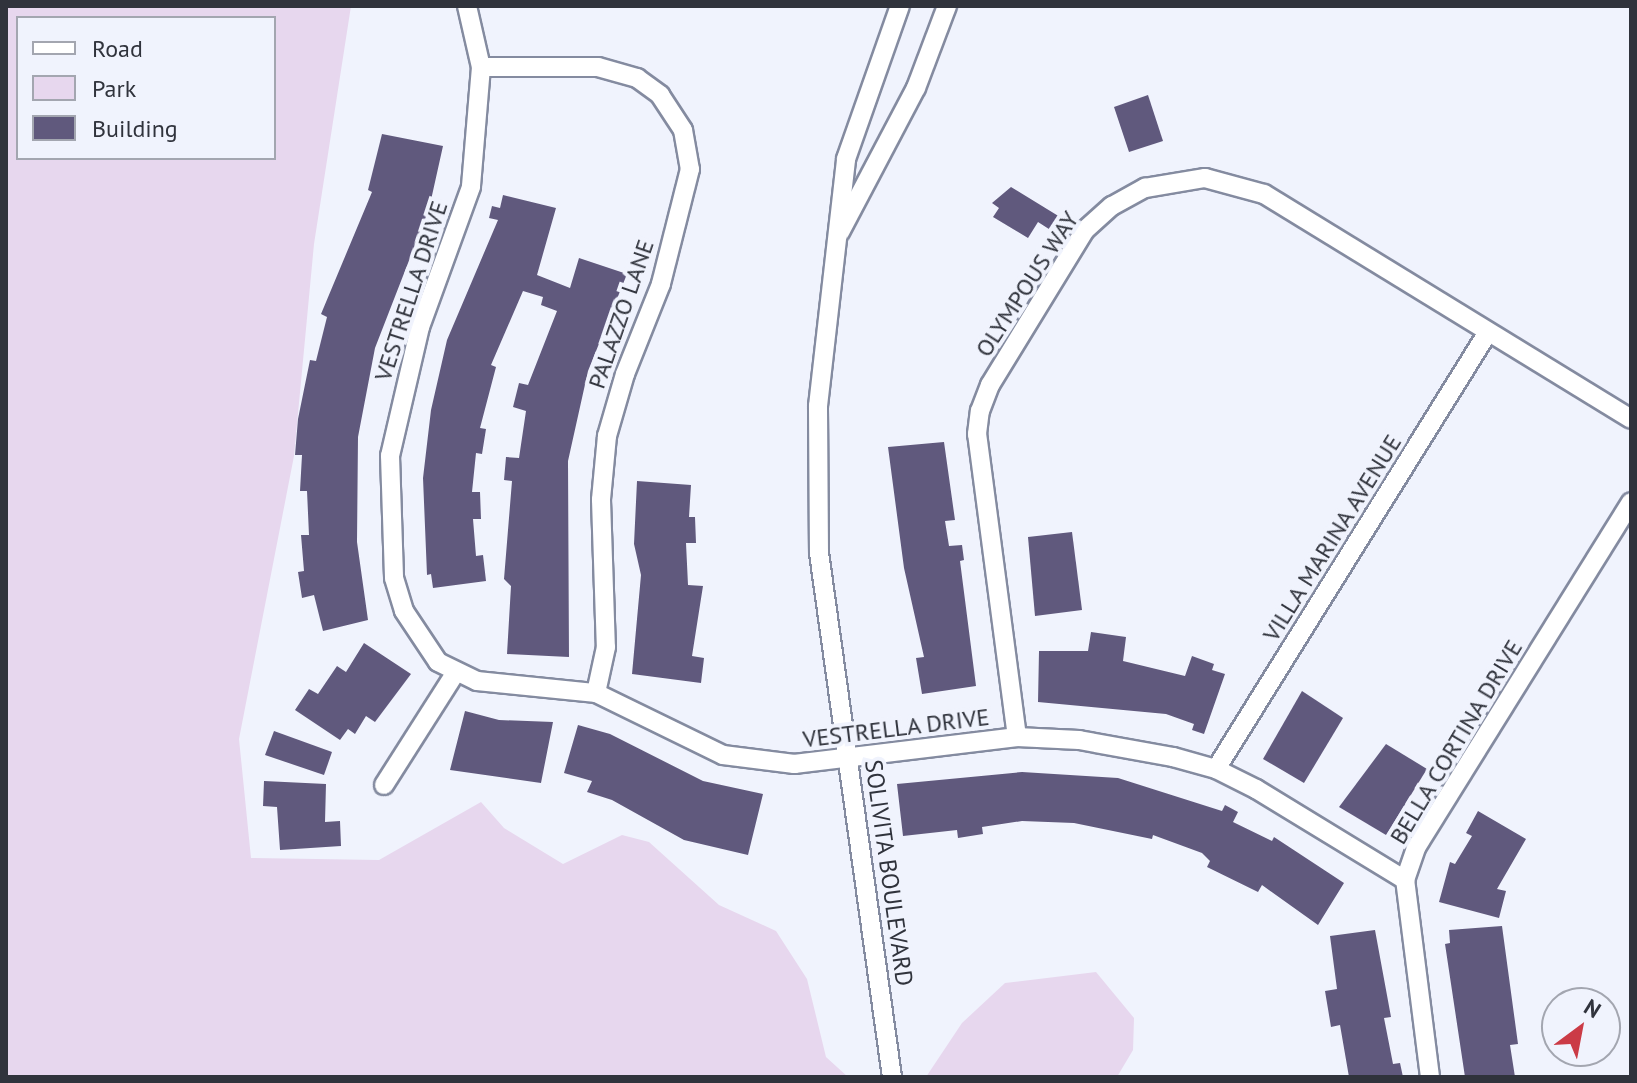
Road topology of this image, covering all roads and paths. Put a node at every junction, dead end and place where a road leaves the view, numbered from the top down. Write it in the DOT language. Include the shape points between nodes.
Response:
graph roads {
  1 [pos="467,6"];
  2 [pos="900,6"];
  3 [pos="947,6"];
  4 [pos="481,67"];
  5 [pos="834,245"];
  6 [pos="1488,332"];
  7 [pos="1631,419"];
  8 [pos="1631,502"];
  9 [pos="454,675"];
  10 [pos="596,693"];
  11 [pos="1017,737"];
  12 [pos="849,760"];
  13 [pos="1216,769"];
  14 [pos="384,785"];
  15 [pos="1405,880"];
  16 [pos="892,1077"];
  17 [pos="1430,1077"];
  1 -- 4 [label="street, VESTRELLA DRIVE"];
  2 -- 5 [label="street, SOLIVITA BOULEVARD" via="846,159"];
  3 -- 5 [label="street, SOLIVITA BOULEVARD" via="916,88"];
  4 -- 9 [label="street, VESTRELLA DRIVE" via="471,187 420,327 390,456 394,578 423,645"];
  4 -- 10 [label="street, PALAZZO LANE" via="598,67 637,78 660,95 683,130 690,169 661,284 607,436 601,500 606,647"];
  5 -- 12 [label="street, SOLIVITA BOULEVARD" via="818,406 819,553"];
  6 -- 7 [label="street, OLYMPOUS WAY"];
  6 -- 11 [label="street, OLYMPOUS WAY" via="1264,194 1236,183 1174,180 1112,206 1085,230 990,385 980,411 977,434"];
  6 -- 13 [label="street, VILLA MARINA AVENUE"];
  8 -- 15 [label="street, BELLA CORTINA DRIVE" via="1417,846"];
  9 -- 10 [label="street, VESTRELLA DRIVE"];
  9 -- 14 [label="street"];
  10 -- 12 [label="street, VESTRELLA DRIVE" via="723,755 794,764"];
  11 -- 12 [label="street, VESTRELLA DRIVE"];
  11 -- 13 [label="street, VESTRELLA DRIVE" via="1079,740"];
  12 -- 16 [label="street, SOLIVITA BOULEVARD"];
  13 -- 15 [label="street, VESTRELLA DRIVE"];
  15 -- 17 [label="street, BELLA CORTINA DRIVE"];
}
